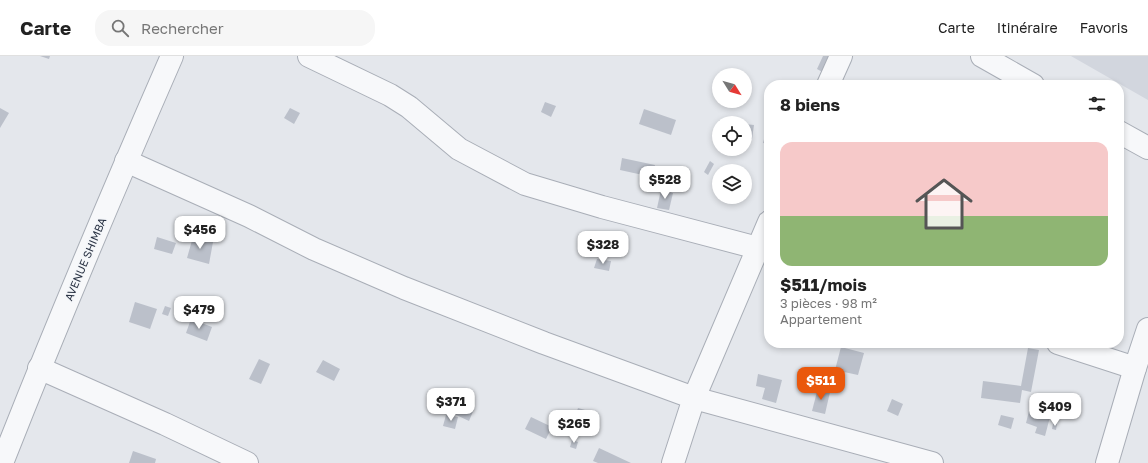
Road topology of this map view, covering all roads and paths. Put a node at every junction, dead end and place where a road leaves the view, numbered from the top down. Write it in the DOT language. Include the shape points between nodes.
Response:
graph roads {
  1 [pos="172,56"];
  2 [pos="309,56"];
  3 [pos="841,56"];
  4 [pos="982,56"];
  5 [pos="830,80"];
  6 [pos="1024,80"];
  7 [pos="1124,135"];
  8 [pos="1148,148"];
  9 [pos="126,161"];
  10 [pos="764,249"];
  11 [pos="1148,330"];
  12 [pos="1073,348"];
  13 [pos="39,368"];
  14 [pos="1134,368"];
  15 [pos="694,398"];
  16 [pos="2,463"];
  17 [pos="247,463"];
  18 [pos="673,463"];
  19 [pos="932,463"];
  20 [pos="1107,463"];
  1 -- 9 [label="street, AVENUE SHIMBA"];
  2 -- 10 [label="street" via="409,107 459,149 525,184"];
  3 -- 5 [label="street"];
  4 -- 6 [label="street"];
  7 -- 8 [label="street"];
  9 -- 13 [label="street, AVENUE SHIMBA"];
  9 -- 15 [label="street" via="404,288"];
  10 -- 15 [label="street"];
  11 -- 14 [label="street"];
  12 -- 14 [label="street"];
  13 -- 16 [label="street, AVENUE SHIMBA"];
  13 -- 17 [label="street"];
  14 -- 20 [label="street"];
  15 -- 18 [label="street"];
  15 -- 19 [label="street"];
}
